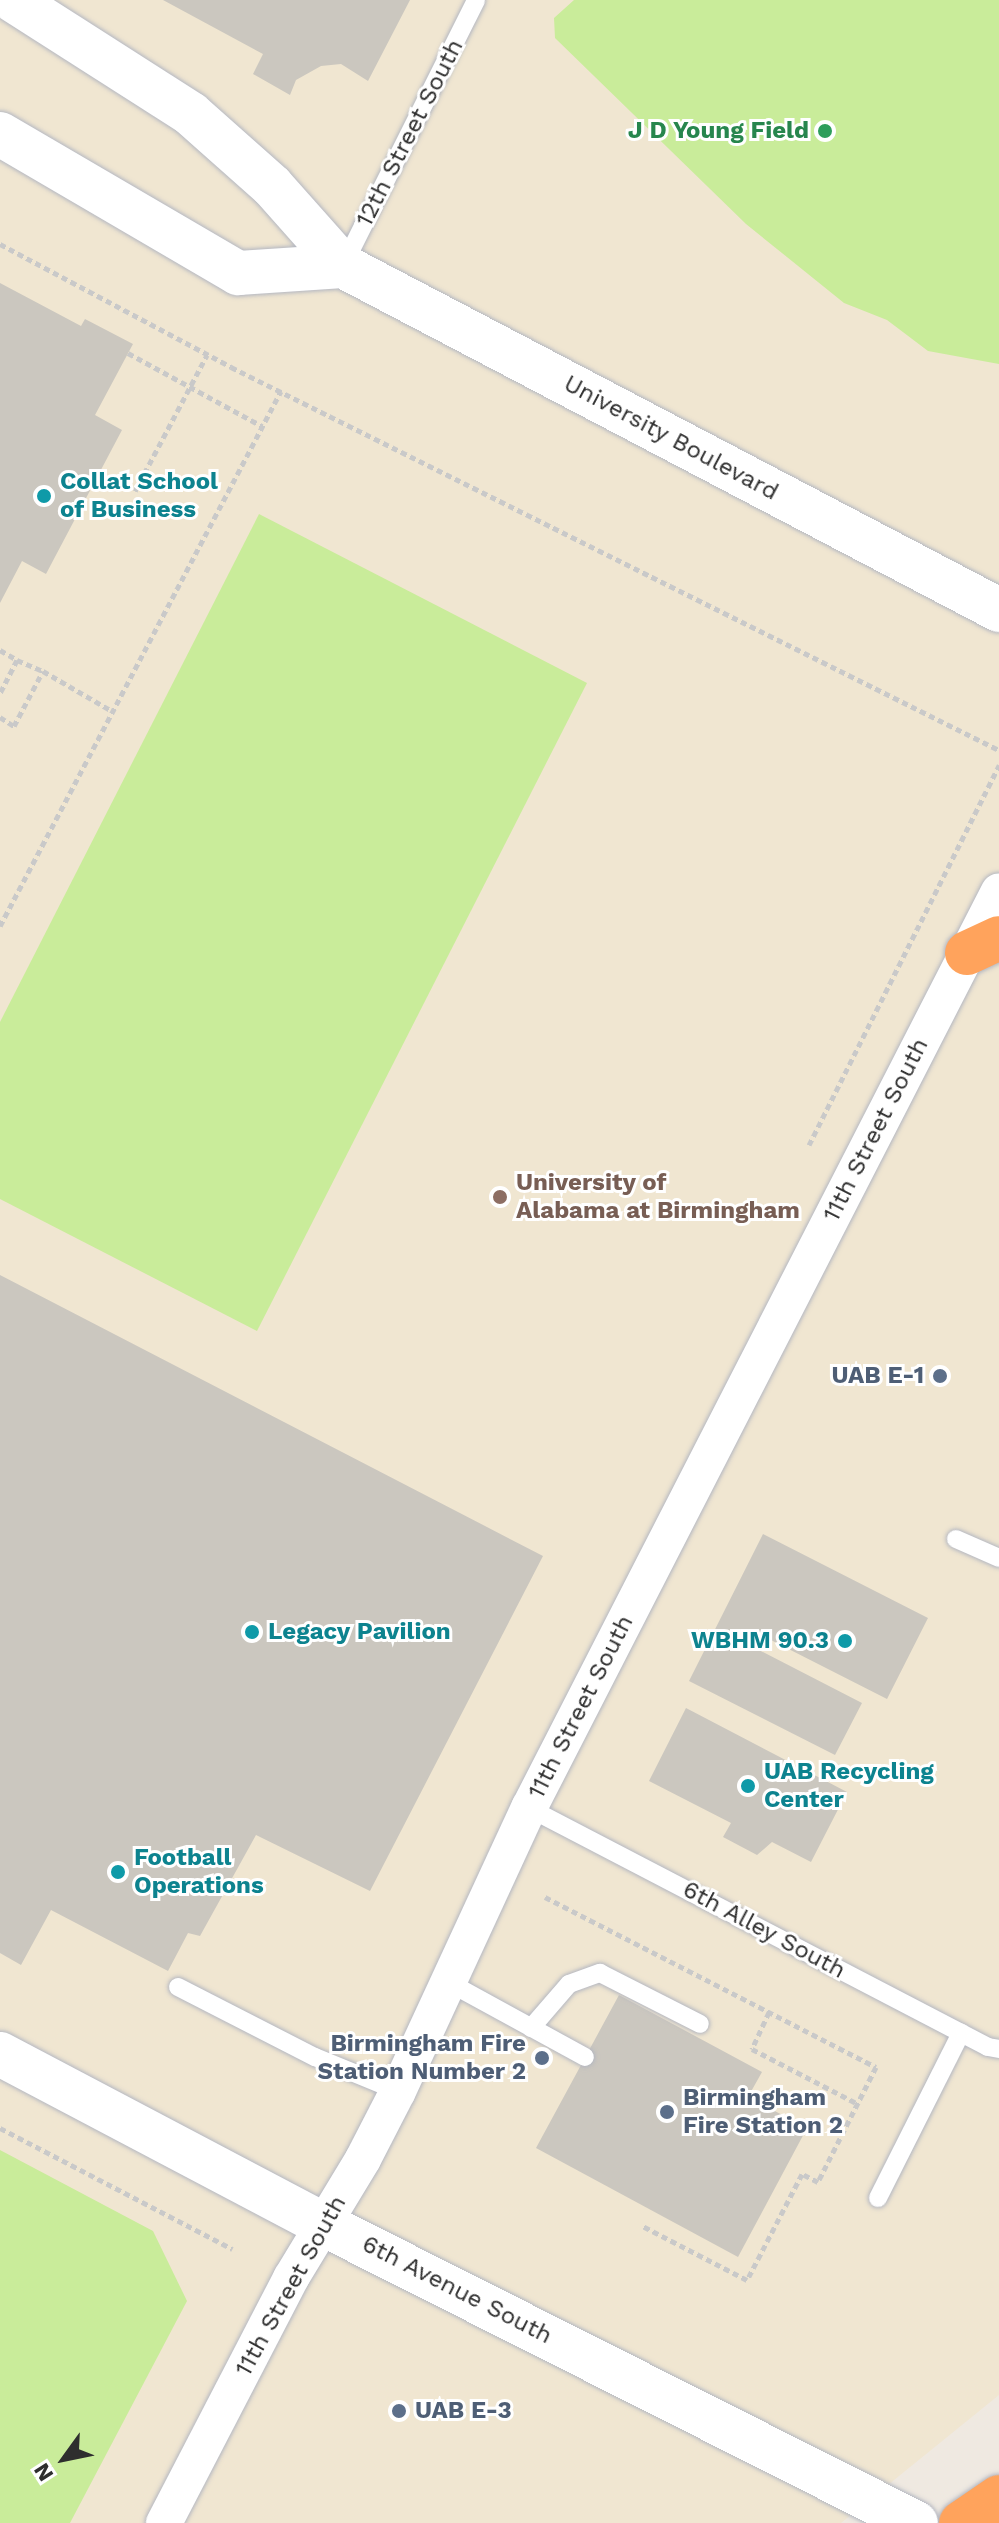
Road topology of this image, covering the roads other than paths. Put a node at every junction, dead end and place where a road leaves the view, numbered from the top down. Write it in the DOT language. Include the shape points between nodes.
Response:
graph roads {
  1 [pos="13,0"];
  2 [pos="476,0"];
  3 [pos="0,134"];
  4 [pos="343,266"];
  5 [pos="999,610"];
  6 [pos="999,891"];
  7 [pos="983,945"];
  8 [pos="956,1539"];
  9 [pos="999,1558"];
  10 [pos="529,1808"];
  11 [pos="448,1982"];
  12 [pos="178,1987"];
  13 [pos="700,2024"];
  14 [pos="531,2028"];
  15 [pos="961,2033"];
  16 [pos="999,2049"];
  17 [pos="0,2054"];
  18 [pos="585,2057"];
  19 [pos="398,2091"];
  20 [pos="878,2198"];
  21 [pos="323,2224"];
  22 [pos="999,2497"];
  23 [pos="164,2523"];
  24 [pos="916,2523"];
  25 [pos="961,2523"];
  1 -- 4 [label="main road, University Boulevard" via="191,114 272,186"];
  2 -- 4 [label="lane, 12th Street South"];
  3 -- 4 [label="main road" via="238,273"];
  4 -- 5 [label="main road, University Boulevard"];
  6 -- 7 [label="street, 11th Street South"];
  7 -- 10 [label="street, 11th Street South"];
  8 -- 9 [label="lane"];
  10 -- 11 [label="street, 11th Street South"];
  10 -- 15 [label="lane, 6th Alley South"];
  11 -- 14 [label="lane"];
  11 -- 19 [label="street, 11th Street South"];
  12 -- 19 [label="lane" via="315,2057"];
  13 -- 14 [label="lane" via="600,1973 569,1984"];
  14 -- 18 [label="lane"];
  15 -- 16 [label="lane, 6th Alley South"];
  15 -- 20 [label="lane"];
  17 -- 21 [label="main road, 6th Avenue South"];
  19 -- 21 [label="street, 11th Street South"];
  21 -- 23 [label="street, 11th Street South"];
  21 -- 24 [label="main road, 6th Avenue South"];
  22 -- 25 [label="highway"];
}
